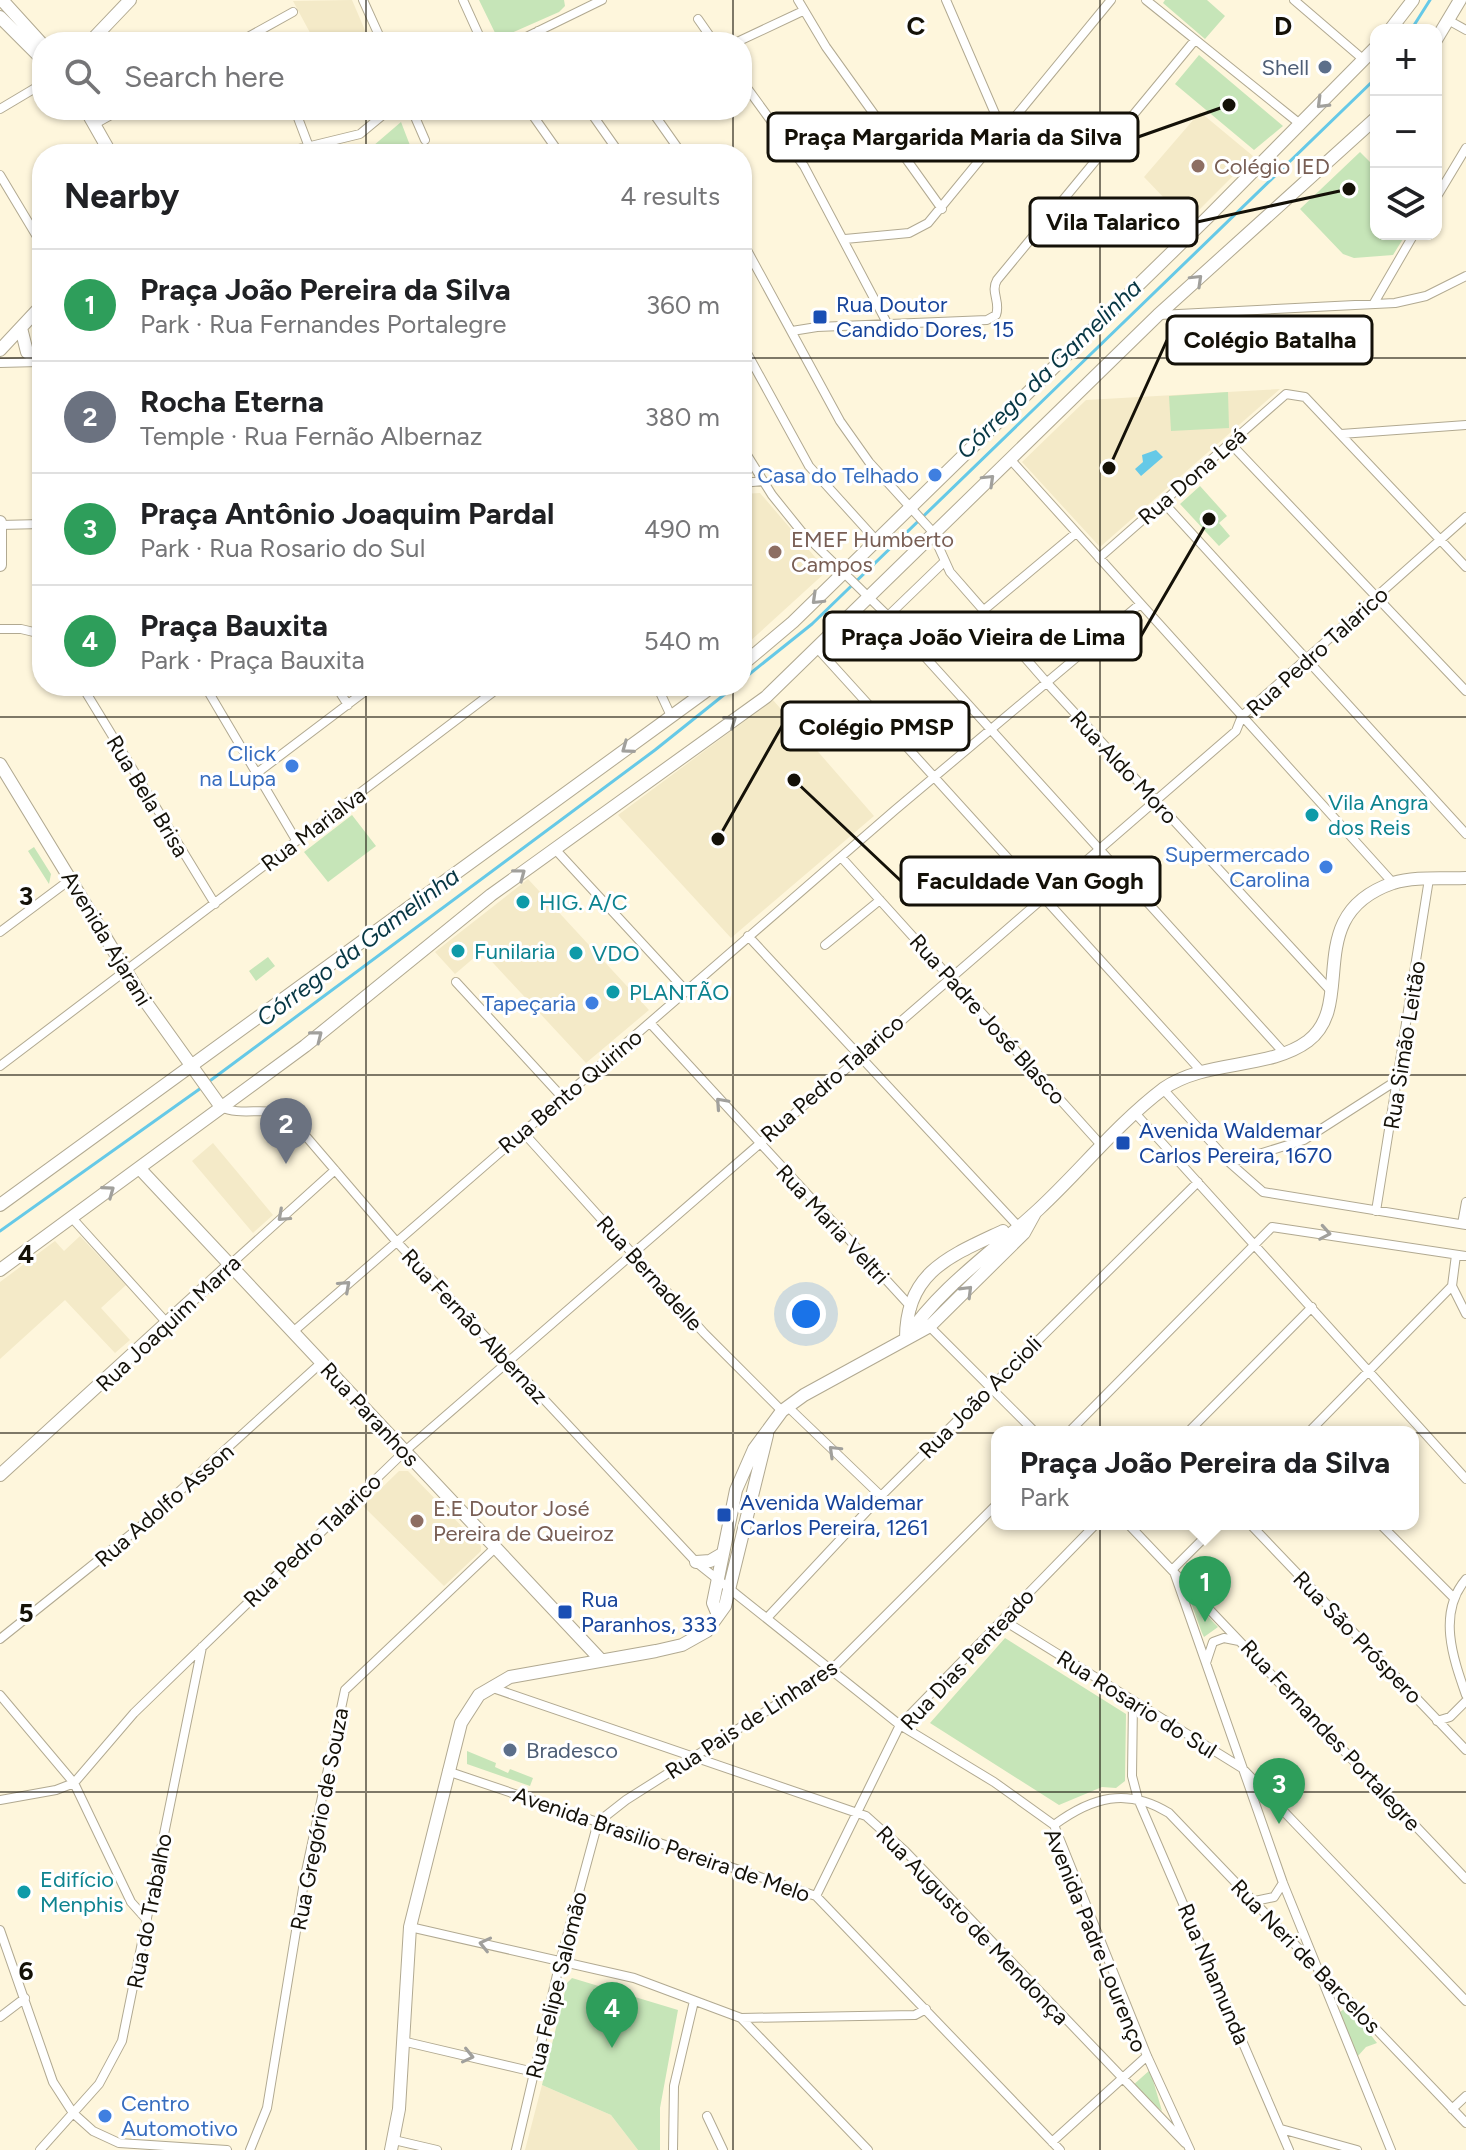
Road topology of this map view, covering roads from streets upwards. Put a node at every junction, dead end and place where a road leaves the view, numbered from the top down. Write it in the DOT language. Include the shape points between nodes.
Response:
graph roads {
  1 [pos="2,0"];
  2 [pos="130,0"];
  3 [pos="363,0"];
  4 [pos="463,0"];
  5 [pos="579,0"];
  6 [pos="602,0"];
  7 [pos="798,0"];
  8 [pos="946,0"];
  9 [pos="1111,0"];
  10 [pos="1146,0"];
  11 [pos="1294,0"];
  12 [pos="1312,0"];
  13 [pos="1413,0"];
  14 [pos="1460,0"];
  15 [pos="583,9"];
  16 [pos="1305,9"];
  17 [pos="803,11"];
  18 [pos="293,12"];
  19 [pos="0,17"];
  20 [pos="698,19"];
  21 [pos="1448,20"];
  22 [pos="1395,24"];
  23 [pos="1442,30"];
  24 [pos="1466,30"];
  25 [pos="538,31"];
  26 [pos="100,32"];
  27 [pos="266,32"];
  28 [pos="377,32"];
  29 [pos="477,32"];
  30 [pos="707,32"];
  31 [pos="32,33"];
  32 [pos="752,35"];
  33 [pos="1195,40"];
  34 [pos="32,49"];
  35 [pos="1370,54"];
  36 [pos="1364,60"];
  37 [pos="32,90"];
  38 [pos="752,95"];
  39 [pos="0,109"];
  40 [pos="92,120"];
  41 [pos="102,120"];
  42 [pos="299,120"];
  43 [pos="377,120"];
  44 [pos="416,120"];
  45 [pos="536,120"];
  46 [pos="596,120"];
  47 [pos="658,120"];
  48 [pos="1370,123"];
  49 [pos="95,124"];
  50 [pos="1300,124"];
  51 [pos="1003,132"];
  52 [pos="425,140"];
  53 [pos="106,144"];
  54 [pos="308,144"];
  55 [pos="321,144"];
  56 [pos="553,144"];
  57 [pos="613,144"];
  58 [pos="675,144"];
  59 [pos="1466,148"];
  60 [pos="0,175"];
  61 [pos="1442,188"];
  62 [pos="942,209"];
  63 [pos="32,228"];
  64 [pos="845,239"];
  65 [pos="1411,240"];
  66 [pos="752,259"];
  67 [pos="1466,276"];
  68 [pos="1374,303"];
  69 [pos="1158,315"];
  70 [pos="32,316"];
  71 [pos="887,323"];
  72 [pos="21,328"];
  73 [pos="792,331"];
  74 [pos="0,350"];
  75 [pos="32,355"];
  76 [pos="32,362"];
  77 [pos="752,362"];
  78 [pos="0,363"];
  79 [pos="1466,425"];
  80 [pos="1341,434"];
  81 [pos="1230,443"];
  82 [pos="1010,459"];
  83 [pos="752,463"];
  84 [pos="763,481"];
  85 [pos="752,482"];
  86 [pos="1163,502"];
  87 [pos="913,510"];
  88 [pos="1466,517"];
  89 [pos="0,524"];
  90 [pos="32,524"];
  91 [pos="932,532"];
  92 [pos="1076,533"];
  93 [pos="1440,539"];
  94 [pos="876,540"];
  95 [pos="1099,558"];
  96 [pos="944,562"];
  97 [pos="0,565"];
  98 [pos="1466,567"];
  99 [pos="845,577"];
  100 [pos="866,596"];
  101 [pos="1378,596"];
  102 [pos="1140,604"];
  103 [pos="984,610"];
  104 [pos="888,616"];
  105 [pos="0,629"];
  106 [pos="836,629"];
  107 [pos="32,632"];
  108 [pos="817,648"];
  109 [pos="752,656"];
  110 [pos="1305,659"];
  111 [pos="1048,684"];
  112 [pos="1466,691"];
  113 [pos="88,696"];
  114 [pos="211,696"];
  115 [pos="342,696"];
  116 [pos="359,696"];
  117 [pos="488,696"];
  118 [pos="662,696"];
  119 [pos="699,696"];
  120 [pos="348,705"];
  121 [pos="671,716"];
  122 [pos="1242,716"];
  123 [pos="992,730"];
  124 [pos="0,764"];
  125 [pos="257,773"];
  126 [pos="935,777"];
  127 [pos="1154,800"];
  128 [pos="1466,834"];
  129 [pos="296,840"];
  130 [pos="554,848"];
  131 [pos="1099,849"];
  132 [pos="841,857"];
  133 [pos="1466,878"];
  134 [pos="71,879"];
  135 [pos="1429,879"];
  136 [pos="1393,883"];
  137 [pos="1044,896"];
  138 [pos="880,900"];
  139 [pos="215,904"];
  140 [pos="0,932"];
  141 [pos="748,936"];
  142 [pos="825,945"];
  143 [pos="126,972"];
  144 [pos="951,977"];
  145 [pos="456,982"];
  146 [pos="1330,990"];
  147 [pos="687,992"];
  148 [pos="650,1023"];
  149 [pos="1284,1053"];
  150 [pos="859,1055"];
  151 [pos="0,1066"];
  152 [pos="190,1067"];
  153 [pos="1202,1072"];
  154 [pos="1399,1079"];
  155 [pos="1163,1089"];
  156 [pos="562,1097"];
  157 [pos="221,1107"];
  158 [pos="1135,1113"];
  159 [pos="522,1131"];
  160 [pos="757,1142"];
  161 [pos="1102,1146"];
  162 [pos="1230,1163"];
  163 [pos="140,1169"];
  164 [pos="335,1170"];
  165 [pos="1198,1182"];
  166 [pos="1466,1202"];
  167 [pos="0,1205"];
  168 [pos="1376,1211"];
  169 [pos="1035,1213"];
  170 [pos="72,1218"];
  171 [pos="1017,1225"];
  172 [pos="1464,1225"];
  173 [pos="395,1240"];
  174 [pos="1254,1243"];
  175 [pos="630,1252"];
  176 [pos="1456,1255"];
  177 [pos="1466,1256"];
  178 [pos="232,1263"];
  179 [pos="0,1270"];
  180 [pos="1452,1286"];
  181 [pos="908,1304"];
  182 [pos="1312,1307"];
  183 [pos="1466,1314"];
  184 [pos="925,1322"];
  185 [pos="167,1323"];
  186 [pos="294,1331"];
  187 [pos="906,1338"];
  188 [pos="508,1361"];
  189 [pos="321,1363"];
  190 [pos="1370,1370"];
  191 [pos="991,1386"];
  192 [pos="785,1409"];
  193 [pos="1029,1426"];
  194 [pos="1075,1426"];
  195 [pos="1194,1426"];
  196 [pos="1315,1426"];
  197 [pos="767,1435"];
  198 [pos="405,1451"];
  199 [pos="0,1475"];
  200 [pos="1466,1479"];
  201 [pos="881,1496"];
  202 [pos="991,1510"];
  203 [pos="1090,1530"];
  204 [pos="1134,1530"];
  205 [pos="1212,1530"];
  206 [pos="1256,1530"];
  207 [pos="1386,1530"];
  208 [pos="496,1547"];
  209 [pos="722,1554"];
  210 [pos="696,1562"];
  211 [pos="1173,1569"];
  212 [pos="717,1579"];
  213 [pos="1466,1579"];
  214 [pos="730,1589"];
  215 [pos="1199,1595"];
  216 [pos="1454,1598"];
  217 [pos="1183,1607"];
  218 [pos="718,1615"];
  219 [pos="767,1618"];
  220 [pos="1003,1620"];
  221 [pos="0,1639"];
  222 [pos="1243,1642"];
  223 [pos="202,1646"];
  224 [pos="601,1660"];
  225 [pos="1206,1668"];
  226 [pos="831,1670"];
  227 [pos="1463,1678"];
  228 [pos="490,1686"];
  229 [pos="0,1695"];
  230 [pos="1466,1698"];
  231 [pos="1133,1701"];
  232 [pos="1437,1721"];
  233 [pos="900,1725"];
  234 [pos="1466,1750"];
  235 [pos="692,1758"];
  236 [pos="1242,1768"];
  237 [pos="447,1771"];
  238 [pos="74,1783"];
  239 [pos="1138,1799"];
  240 [pos="0,1800"];
  241 [pos="858,1812"];
  242 [pos="598,1822"];
  243 [pos="1054,1825"];
  244 [pos="1466,1879"];
  245 [pos="1283,1883"];
  246 [pos="816,1896"];
  247 [pos="1255,1901"];
  248 [pos="147,1920"];
  249 [pos="410,1927"];
  250 [pos="0,1930"];
  251 [pos="1312,1960"];
  252 [pos="560,1962"];
  253 [pos="25,1998"];
  254 [pos="694,2001"];
  255 [pos="1466,2001"];
  256 [pos="926,2009"];
  257 [pos="0,2017"];
  258 [pos="741,2018"];
  259 [pos="402,2041"];
  260 [pos="1147,2056"];
  261 [pos="534,2072"];
  262 [pos="1122,2079"];
  263 [pos="1466,2096"];
  264 [pos="1452,2109"];
  265 [pos="73,2113"];
  266 [pos="707,2116"];
  267 [pos="1466,2123"];
  268 [pos="1281,2129"];
  269 [pos="1052,2142"];
  270 [pos="393,2145"];
  271 [pos="1190,2149"];
  272 [pos="40,2150"];
  273 [pos="219,2150"];
  274 [pos="227,2150"];
  275 [pos="250,2150"];
  276 [pos="437,2150"];
  277 [pos="516,2150"];
  278 [pos="673,2150"];
  279 [pos="723,2150"];
  280 [pos="868,2150"];
  281 [pos="1060,2150"];
  282 [pos="1289,2150"];
  283 [pos="1357,2150"];
  284 [pos="1391,2150"];
  1 -- 31 [label="street"];
  2 -- 26 [label="street"];
  3 -- 28 [label="street"];
  4 -- 29 [label="street"];
  5 -- 15 [label="street"];
  6 -- 15 [label="street"];
  7 -- 17 [label="street"];
  8 -- 51 [label="street"];
  9 -- 51 [label="street"];
  10 -- 33 [label="street"];
  11 -- 16 [label="street"];
  12 -- 16 [label="street"];
  13 -- 22 [label="street"];
  14 -- 21 [label="street"];
  15 -- 25 [label="street"];
  16 -- 36 [label="street"];
  17 -- 32 [label="street"];
  17 -- 62 [label="street"];
  18 -- 27 [label="street"];
  19 -- 34 [label="street"];
  20 -- 30 [label="street"];
  21 -- 23 [label="street"];
  21 -- 24 [label="street"];
  33 -- 50 [label="street"];
  33 -- 71 [label="street" via="997,280 996,315 987,320"];
  35 -- 36 [label="street"];
  36 -- 50 [label="street, one-way"];
  37 -- 39 [label="street"];
  38 -- 64 [label="street" via="804,166"];
  40 -- 49 [label="street"];
  41 -- 49 [label="street"];
  42 -- 54 [label="street"];
  43 -- 55 [label="street" via="360,134"];
  44 -- 52 [label="street"];
  45 -- 56 [label="street"];
  46 -- 57 [label="street"];
  47 -- 58 [label="street"];
  69 -- 48 [label="street, one-way"];
  49 -- 53 [label="street"];
  50 -- 87 [label="street"];
  51 -- 62 [label="street"];
  59 -- 61 [label="street"];
  60 -- 63 [label="street"];
  62 -- 64 [label="street" via="918,230"];
  64 -- 71 [label="street"];
  65 -- 68 [label="street"];
  66 -- 73 [label="street, Rua Aldo Moro"];
  67 -- 68 [label="street" via="1411,301"];
  68 -- 69 [label="street"];
  69 -- 82 [label="street"];
  70 -- 72 [label="street"];
  71 -- 73 [label="street"];
  72 -- 74 [label="street"];
  72 -- 75 [label="street"];
  73 -- 87 [label="street, Rua Aldo Moro" via="840,421"];
  76 -- 78 [label="street"];
  77 -- 94 [label="street" via="809,466"];
  79 -- 80 [label="street"];
  80 -- 81 [label="street, Rua Dona Leá" via="1305,397 1286,394"];
  80 -- 93 [label="street"];
  81 -- 86 [label="street, Rua Dona Leá"];
  81 -- 101 [label="street"];
  91 -- 82 [label="street, one-way"];
  82 -- 92 [label="street"];
  83 -- 84 [label="street"];
  84 -- 85 [label="street"];
  84 -- 99 [label="street"];
  86 -- 95 [label="street, Rua Dona Leá"];
  86 -- 110 [label="street"];
  87 -- 91 [label="street, Rua Aldo Moro"];
  87 -- 94 [label="street"];
  88 -- 93 [label="street, Rua Pedro Talarico"];
  89 -- 90 [label="street"];
  89 -- 97 [label="street"];
  91 -- 96 [label="street, Rua Aldo Moro"];
  91 -- 100 [label="street"];
  92 -- 95 [label="street"];
  92 -- 103 [label="street"];
  93 -- 98 [label="street"];
  93 -- 101 [label="street, Rua Pedro Talarico"];
  94 -- 99 [label="street"];
  95 -- 102 [label="street"];
  96 -- 103 [label="street, Rua Aldo Moro"];
  96 -- 104 [label="street"];
  99 -- 100 [label="street"];
  99 -- 109 [label="street, one-way"];
  100 -- 104 [label="street"];
  100 -- 106 [label="street"];
  101 -- 110 [label="street, Rua Pedro Talarico"];
  101 -- 112 [label="street"];
  102 -- 111 [label="street, Rua Bento Quirino"];
  102 -- 122 [label="street"];
  103 -- 111 [label="street, Rua Aldo Moro"];
  104 -- 106 [label="street"];
  104 -- 123 [label="street"];
  105 -- 107 [label="street"];
  106 -- 108 [label="street"];
  108 -- 126 [label="street"];
  130 -- 108 [label="street, one-way" via="766,697"];
  110 -- 122 [label="street, Rua Pedro Talarico"];
  110 -- 128 [label="street"];
  111 -- 123 [label="street, Rua Bento Quirino"];
  111 -- 127 [label="street, Rua Aldo Moro"];
  113 -- 139 [label="street, Rua Bela Brisa"];
  114 -- 125 [label="street"];
  115 -- 120 [label="street"];
  116 -- 120 [label="street"];
  117 -- 129 [label="street, Rua Marialva"];
  118 -- 121 [label="street"];
  119 -- 121 [label="street"];
  120 -- 125 [label="street"];
  121 -- 152 [label="street, one-way"];
  122 -- 127 [label="street, Rua Pedro Talarico" via="1236,731"];
  122 -- 136 [label="street"];
  123 -- 126 [label="street, Rua Bento Quirino"];
  123 -- 131 [label="street"];
  124 -- 134 [label="street, Avenida Ajarani"];
  125 -- 129 [label="street"];
  126 -- 132 [label="street, Rua Bento Quirino"];
  126 -- 137 [label="street"];
  127 -- 131 [label="street, Rua Pedro Talarico"];
  127 -- 146 [label="street, Rua Aldo Moro"];
  129 -- 139 [label="street, Rua Marialva"];
  130 -- 147 [label="street"];
  157 -- 130 [label="street, one-way"];
  131 -- 137 [label="street, Rua Pedro Talarico"];
  131 -- 149 [label="street"];
  132 -- 138 [label="street, Rua Padre José Blasco"];
  132 -- 141 [label="street, Rua Bento Quirino"];
  133 -- 135 [label="street"];
  134 -- 140 [label="street"];
  134 -- 143 [label="street, Avenida Ajarani"];
  135 -- 136 [label="street"];
  135 -- 154 [label="street, Rua Simão Leitão"];
  136 -- 146 [label="street" via="1366,898 1344,920"];
  137 -- 144 [label="street, Rua Pedro Talarico"];
  137 -- 153 [label="street"];
  138 -- 142 [label="street"];
  138 -- 144 [label="street, Rua Padre José Blasco"];
  139 -- 143 [label="street, Rua Marialva"];
  141 -- 147 [label="street, Rua Bento Quirino"];
  141 -- 150 [label="street"];
  143 -- 151 [label="street, Rua Marialva"];
  143 -- 152 [label="street, Avenida Ajarani"];
  144 -- 150 [label="street, Rua Pedro Talarico"];
  144 -- 161 [label="street, Rua Padre José Blasco"];
  145 -- 156 [label="street"];
  146 -- 149 [label="street" via="1315,1035"];
  147 -- 148 [label="street, Rua Bento Quirino"];
  148 -- 156 [label="street, Rua Bento Quirino"];
  160 -- 148 [label="street, Rua Maria Veltri, one-way"];
  149 -- 153 [label="street"];
  150 -- 160 [label="street, Rua Pedro Talarico"];
  150 -- 171 [label="street"];
  152 -- 157 [label="street, Avenida Ajarani"];
  152 -- 167 [label="street"];
  153 -- 155 [label="street"];
  154 -- 162 [label="street" via="1304,1140"];
  154 -- 168 [label="street, Rua Simão Leitão"];
  155 -- 158 [label="street"];
  155 -- 162 [label="street"];
  156 -- 159 [label="street, Rua Bento Quirino"];
  157 -- 163 [label="street"];
  157 -- 164 [label="street, Rua Fernão Albernaz" via="286,1115"];
  158 -- 161 [label="street"];
  158 -- 165 [label="street"];
  159 -- 173 [label="street, Rua Bento Quirino"];
  159 -- 175 [label="street, Rua Bernadelle"];
  160 -- 175 [label="street, Rua Pedro Talarico"];
  160 -- 181 [label="street, Rua Maria Veltri"];
  161 -- 169 [label="street"];
  162 -- 168 [label="street" via="1263,1192"];
  170 -- 163 [label="street, one-way"];
  163 -- 178 [label="street, Rua Paranhos"];
  164 -- 173 [label="street, Rua Fernão Albernaz"];
  164 -- 178 [label="street, Rua Joaquim Marra, one-way"];
  165 -- 174 [label="street"];
  165 -- 191 [label="street, Rua João Accioli"];
  166 -- 172 [label="street"];
  168 -- 172 [label="street"];
  169 -- 171 [label="street"];
  184 -- 169 [label="street, one-way" via="1024,1233"];
  170 -- 179 [label="street"];
  170 -- 185 [label="street"];
  171 -- 181 [label="street" via="944,1262"];
  171 -- 184 [label="street"];
  186 -- 173 [label="street, Rua Bento Quirino, one-way"];
  173 -- 188 [label="street, Rua Fernão Albernaz"];
  174 -- 176 [label="street, one-way" via="1278,1226"];
  174 -- 182 [label="street"];
  174 -- 194 [label="street"];
  175 -- 188 [label="street, Rua Pedro Talarico"];
  175 -- 192 [label="street, Rua Bernadelle"];
  176 -- 177 [label="street"];
  176 -- 180 [label="street"];
  178 -- 185 [label="street, Rua Joaquim Marra"];
  178 -- 186 [label="street, Rua Paranhos"];
  180 -- 183 [label="street"];
  180 -- 190 [label="street"];
  181 -- 184 [label="street, Rua Maria Veltri"];
  181 -- 187 [label="street"];
  182 -- 190 [label="street"];
  182 -- 195 [label="street"];
  184 -- 187 [label="street"];
  184 -- 191 [label="street"];
  185 -- 199 [label="street, Rua Joaquim Marra"];
  186 -- 189 [label="street, Rua Paranhos"];
  187 -- 192 [label="street"];
  188 -- 198 [label="street, Rua Pedro Talarico"];
  188 -- 210 [label="street, Rua Fernão Albernaz"];
  189 -- 198 [label="street, Rua Paranhos"];
  189 -- 221 [label="street, Rua Adolfo Asson" via="140,1527"];
  190 -- 196 [label="street"];
  190 -- 200 [label="street"];
  191 -- 193 [label="street"];
  191 -- 201 [label="street, Rua João Accioli"];
  192 -- 197 [label="street"];
  201 -- 192 [label="street, Rua Bernadelle, one-way"];
  197 -- 209 [label="street" via="741,1478"];
  197 -- 214 [label="street"];
  198 -- 208 [label="street, Rua Paranhos"];
  198 -- 223 [label="street, Rua Pedro Talarico"];
  201 -- 219 [label="street, Rua João Accioli"];
  202 -- 226 [label="street, Rua Pais de Linhares"];
  203 -- 220 [label="street, Rua Dias Penteado"];
  204 -- 211 [label="street, Rua Fernandes Portalegre"];
  205 -- 211 [label="street"];
  206 -- 232 [label="street, Rua São Próspero"];
  207 -- 216 [label="street"];
  208 -- 224 [label="street, Rua Paranhos"];
  208 -- 275 [label="street, Rua Gregório de Souza" via="345,1690 305,1876 267,2108"];
  209 -- 210 [label="street"];
  209 -- 212 [label="street"];
  210 -- 212 [label="street, Rua Fernão Albernaz"];
  211 -- 215 [label="street, Rua Fernandes Portalegre"];
  211 -- 217 [label="street"];
  212 -- 214 [label="street, Avenida Padre Lourenço"];
  212 -- 218 [label="street" via="713,1603"];
  213 -- 216 [label="street"];
  214 -- 218 [label="street"];
  214 -- 219 [label="street, Avenida Padre Lourenço"];
  215 -- 217 [label="street" via="1187,1597"];
  215 -- 222 [label="street, Rua Fernandes Portalegre"];
  216 -- 227 [label="street" via="1450,1639"];
  217 -- 225 [label="street"];
  218 -- 224 [label="street" via="707,1631 682,1645"];
  219 -- 226 [label="street, Avenida Padre Lourenço"];
  220 -- 231 [label="street, Rua Rosario do Sul"];
  220 -- 233 [label="street, Rua Dias Penteado"];
  222 -- 225 [label="street" via="1213,1642"];
  222 -- 244 [label="street, Rua Fernandes Portalegre"];
  223 -- 238 [label="street, Rua Pedro Talarico"];
  223 -- 248 [label="street, Rua do Trabalho"];
  224 -- 228 [label="street"];
  225 -- 236 [label="street"];
  226 -- 233 [label="street, Avenida Padre Lourenço"];
  226 -- 235 [label="street, Rua Pais de Linhares"];
  227 -- 230 [label="street"];
  228 -- 235 [label="street, Rua Augusto de Mendonça"];
  228 -- 237 [label="street" via="461,1723"];
  229 -- 238 [label="street"];
  230 -- 232 [label="street" via="1450,1717"];
  231 -- 236 [label="street, Rua Rosario do Sul"];
  231 -- 239 [label="street, Rua Nhamunda" via="1132,1767"];
  232 -- 234 [label="street, Rua São Próspero"];
  233 -- 241 [label="street, Rua Dias Penteado"];
  233 -- 243 [label="street, Avenida Padre Lourenço"];
  235 -- 241 [label="street, Rua Augusto de Mendonça"];
  235 -- 242 [label="street, Rua Pais de Linhares"];
  236 -- 245 [label="street"];
  236 -- 255 [label="street, Rua Rosario do Sul"];
  237 -- 242 [label="street, Avenida Brasilio Pereira de Melo"];
  237 -- 249 [label="street"];
  238 -- 240 [label="street"];
  238 -- 248 [label="street" via="131,1902"];
  239 -- 243 [label="street" via="1094,1800"];
  239 -- 247 [label="street, Rua Neri de Barcelos" via="1169,1813"];
  239 -- 268 [label="street, Rua Nhamunda"];
  241 -- 246 [label="street, Rua Dias Penteado"];
  241 -- 262 [label="street, Rua Augusto de Mendonça" via="888,1833"];
  242 -- 246 [label="street, Avenida Brasilio Pereira de Melo"];
  242 -- 252 [label="street, Rua Felipe Salomão"];
  243 -- 260 [label="street, Avenida Padre Lourenço"];
  245 -- 247 [label="street" via="1274,1897"];
  245 -- 251 [label="street"];
  246 -- 256 [label="street, Avenida Brasilio Pereira de Melo"];
  247 -- 251 [label="street, Rua Neri de Barcelos"];
  248 -- 265 [label="street, Rua do Trabalho" via="122,2041 104,2075"];
  252 -- 249 [label="street, one-way"];
  249 -- 259 [label="street"];
  250 -- 253 [label="street"];
  251 -- 264 [label="street, Rua Neri de Barcelos"];
  251 -- 284 [label="street"];
  252 -- 254 [label="street" via="634,1978"];
  252 -- 261 [label="street, Rua Felipe Salomão"];
  253 -- 257 [label="street"];
  253 -- 265 [label="street" via="53,2082"];
  254 -- 258 [label="street"];
  254 -- 278 [label="street" via="674,2086"];
  256 -- 258 [label="street" via="915,2015"];
  256 -- 269 [label="street, Avenida Brasilio Pereira de Melo"];
  258 -- 280 [label="street"];
  259 -- 261 [label="street, one-way"];
  259 -- 270 [label="street"];
  260 -- 262 [label="street, Avenida Padre Lourenço"];
  260 -- 271 [label="street"];
  261 -- 277 [label="street, Rua Felipe Salomão"];
  262 -- 269 [label="street, Avenida Padre Lourenço"];
  262 -- 271 [label="street, Rua Augusto de Mendonça"];
  263 -- 264 [label="street"];
  264 -- 267 [label="street, Rua Neri de Barcelos"];
  265 -- 272 [label="street, Rua do Trabalho"];
  265 -- 273 [label="street" via="93,2131 119,2143"];
  266 -- 279 [label="street"];
  268 -- 282 [label="street, Rua Nhamunda"];
  268 -- 283 [label="street"];
  269 -- 281 [label="street, Avenida Brasilio Pereira de Melo"];
  270 -- 276 [label="street"];
  273 -- 274 [label="street"];
}
